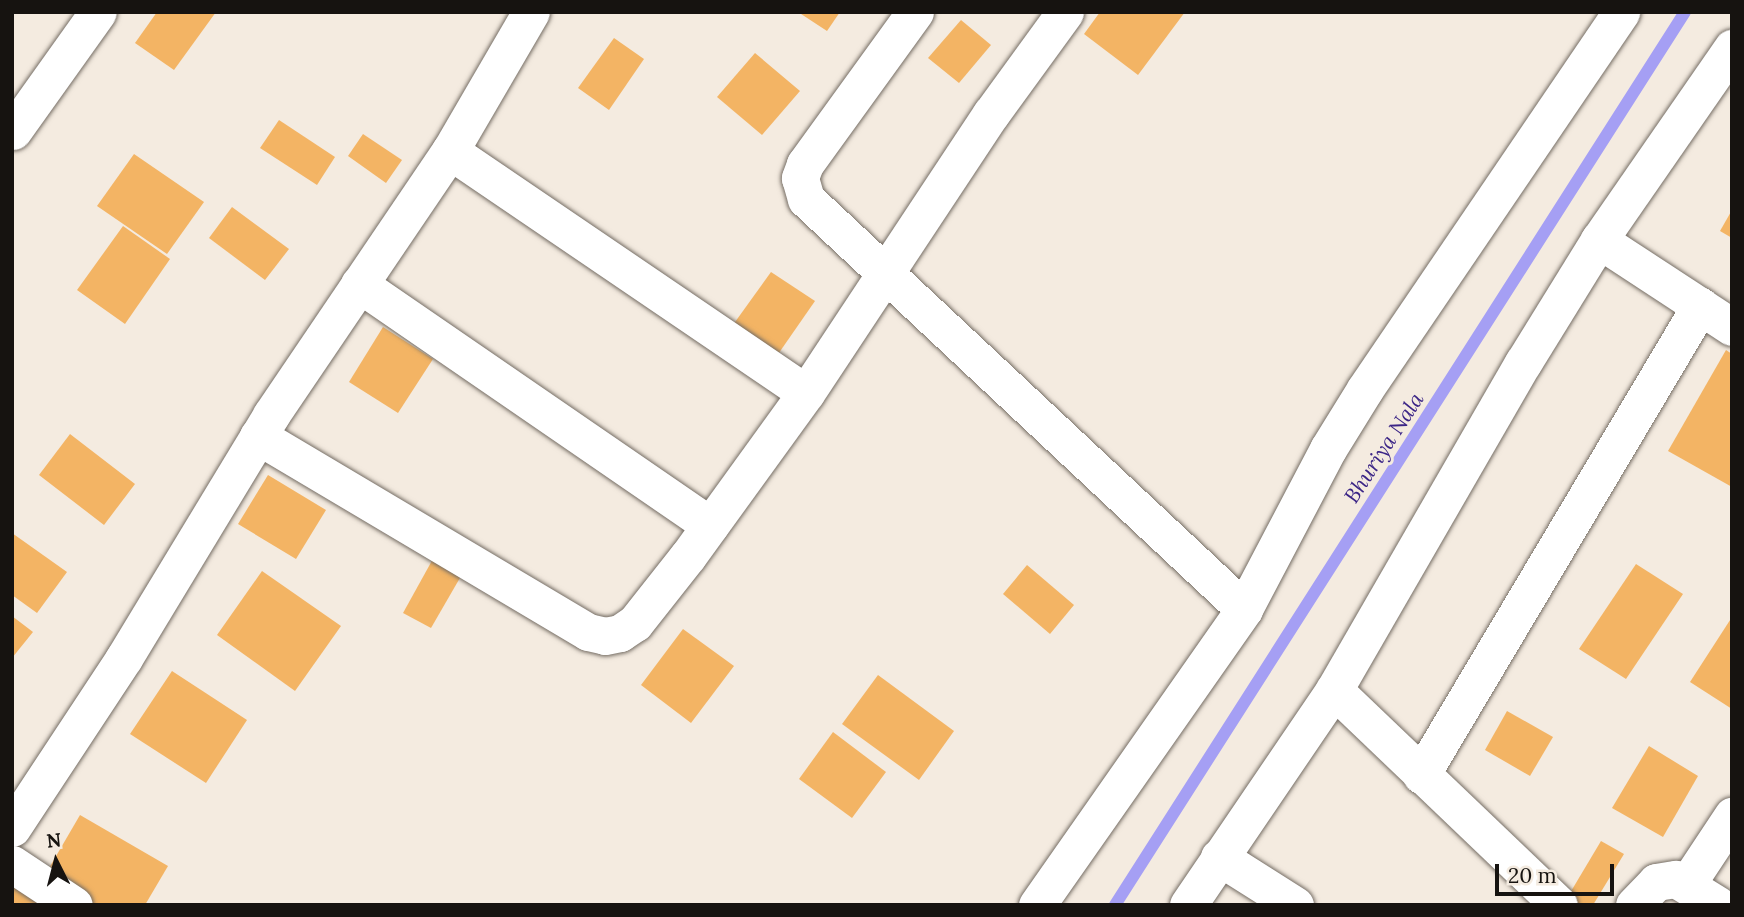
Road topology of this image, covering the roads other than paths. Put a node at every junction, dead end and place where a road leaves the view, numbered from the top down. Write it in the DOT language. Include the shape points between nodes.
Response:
graph roads {
  1 [pos="98,12"];
  2 [pos="531,12"];
  3 [pos="915,12"];
  4 [pos="1065,12"];
  5 [pos="1621,12"];
  6 [pos="1732,48"];
  7 [pos="13,131"];
  8 [pos="450,151"];
  9 [pos="1599,240"];
  10 [pos="887,272"];
  11 [pos="359,284"];
  12 [pos="1700,306"];
  13 [pos="1732,327"];
  14 [pos="806,393"];
  15 [pos="258,436"];
  16 [pos="710,525"];
  17 [pos="1244,609"];
  18 [pos="1334,690"];
  19 [pos="1421,775"];
  20 [pos="1732,816"];
  21 [pos="12,828"];
  22 [pos="1219,857"];
  23 [pos="12,864"];
  24 [pos="1687,884"];
  25 [pos="74,905"];
  26 [pos="1037,905"];
  27 [pos="1188,905"];
  28 [pos="1295,905"];
  29 [pos="1559,905"];
  30 [pos="1634,905"];
  31 [pos="1718,905"];
  1 -- 7 [label="street"];
  2 -- 8 [label="street"];
  3 -- 10 [label="street" via="804,164 800,178 806,198"];
  4 -- 10 [label="street"];
  5 -- 17 [label="street" via="1365,389 1328,449"];
  6 -- 9 [label="street"];
  8 -- 11 [label="street"];
  8 -- 14 [label="street"];
  9 -- 12 [label="street"];
  9 -- 18 [label="street"];
  10 -- 14 [label="street"];
  10 -- 17 [label="street"];
  11 -- 15 [label="street"];
  11 -- 16 [label="street"];
  12 -- 13 [label="street"];
  12 -- 19 [label="street"];
  14 -- 16 [label="street"];
  15 -- 16 [label="street" via="588,632 605,636 620,633 635,622"];
  15 -- 21 [label="street" via="124,658"];
  17 -- 26 [label="street"];
  18 -- 19 [label="street"];
  18 -- 22 [label="street"];
  19 -- 29 [label="street"];
  20 -- 24 [label="street"];
  22 -- 27 [label="street"];
  22 -- 28 [label="street"];
  23 -- 25 [label="street"];
  24 -- 30 [label="street" via="1676,879 1656,882"];
  24 -- 31 [label="street"];
}
